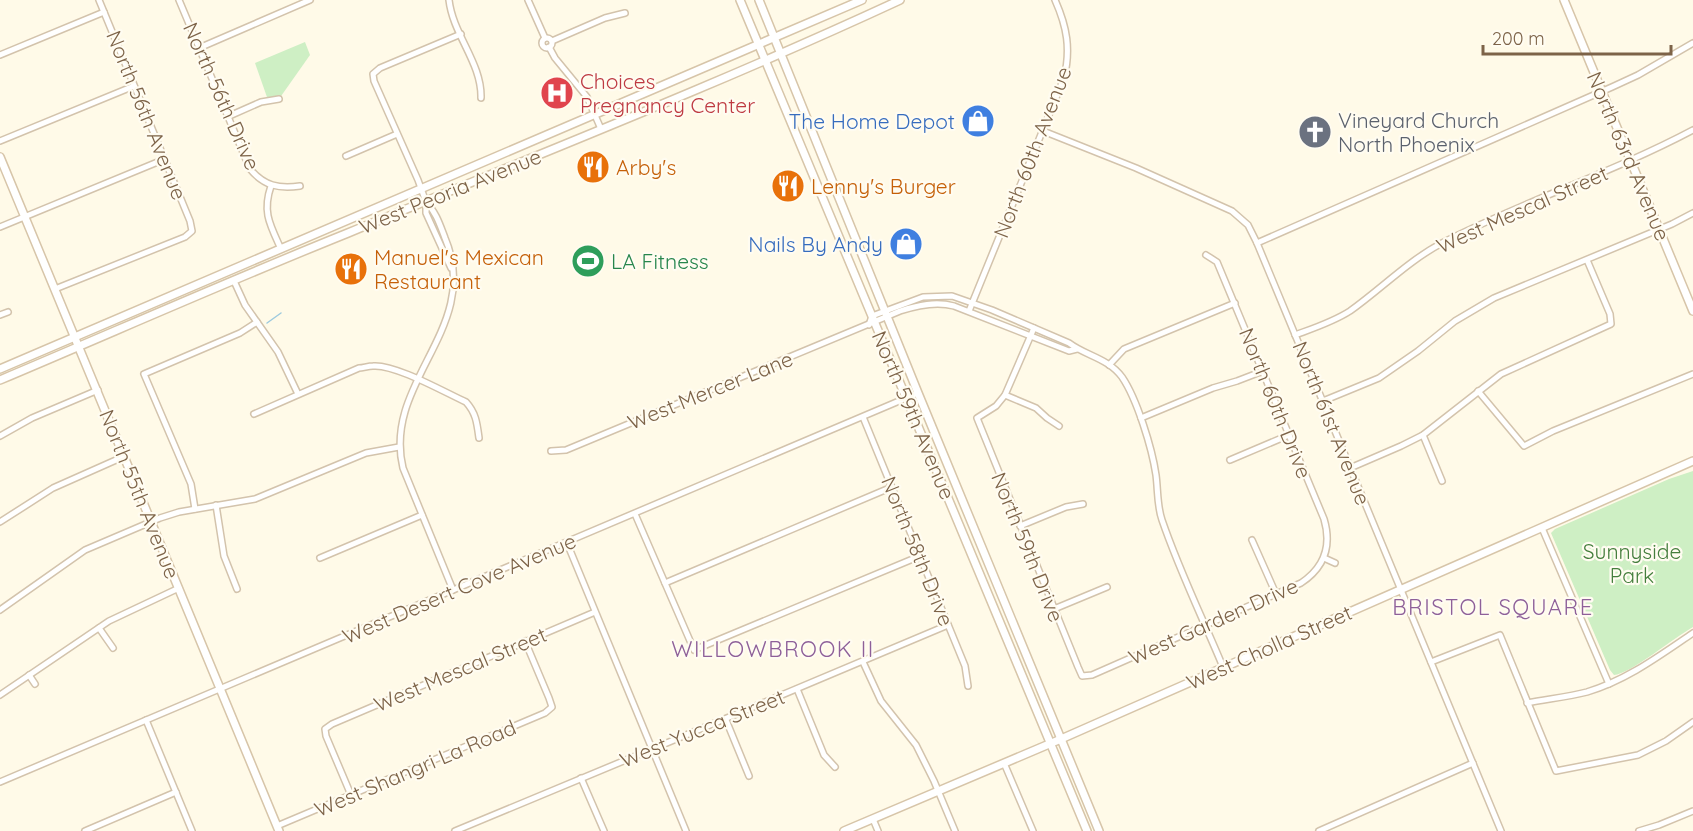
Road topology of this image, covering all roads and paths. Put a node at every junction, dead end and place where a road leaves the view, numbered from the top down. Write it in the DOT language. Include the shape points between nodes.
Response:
graph roads {
  1 [pos="99,0"];
  2 [pos="179,0"];
  3 [pos="310,0"];
  4 [pos="449,0"];
  5 [pos="528,0"];
  6 [pos="740,0"];
  7 [pos="759,0"];
  8 [pos="862,0"];
  9 [pos="899,0"];
  10 [pos="1055,0"];
  11 [pos="1564,0"];
  12 [pos="104,12"];
  13 [pos="625,14"];
  14 [pos="461,34"];
  15 [pos="774,37"];
  16 [pos="545,38"];
  17 [pos="552,41"];
  18 [pos="1693,43"];
  19 [pos="758,44"];
  20 [pos="549,47"];
  21 [pos="199,48"];
  22 [pos="780,53"];
  23 [pos="0,55"];
  24 [pos="764,60"];
  25 [pos="135,86"];
  26 [pos="1602,91"];
  27 [pos="481,98"];
  28 [pos="279,99"];
  29 [pos="595,115"];
  30 [pos="228,117"];
  31 [pos="601,129"];
  32 [pos="1693,129"];
  33 [pos="1043,131"];
  34 [pos="397,134"];
  35 [pos="0,141"];
  36 [pos="346,156"];
  37 [pos="0,157"];
  38 [pos="165,159"];
  39 [pos="1630,161"];
  40 [pos="272,186"];
  41 [pos="300,186"];
  42 [pos="421,190"];
  43 [pos="426,202"];
  44 [pos="1693,213"];
  45 [pos="25,216"];
  46 [pos="0,227"];
  47 [pos="1659,229"];
  48 [pos="1257,243"];
  49 [pos="281,249"];
  50 [pos="1206,255"];
  51 [pos="1587,260"];
  52 [pos="234,281"];
  53 [pos="55,289"];
  54 [pos="972,302"];
  55 [pos="1235,303"];
  56 [pos="969,311"];
  57 [pos="1693,311"];
  58 [pos="8,312"];
  59 [pos="886,314"];
  60 [pos="0,315"];
  61 [pos="872,321"];
  62 [pos="257,322"];
  63 [pos="1034,328"];
  64 [pos="1030,335"];
  65 [pos="1296,335"];
  66 [pos="75,337"];
  67 [pos="80,346"];
  68 [pos="1077,349"];
  69 [pos="1109,365"];
  70 [pos="0,369"];
  71 [pos="1263,371"];
  72 [pos="1693,374"];
  73 [pos="0,380"];
  74 [pos="418,380"];
  75 [pos="98,390"];
  76 [pos="1478,392"];
  77 [pos="918,393"];
  78 [pos="298,394"];
  79 [pos="1005,395"];
  80 [pos="908,398"];
  81 [pos="1323,401"];
  82 [pos="254,414"];
  83 [pos="863,417"];
  84 [pos="1141,418"];
  85 [pos="1059,426"];
  86 [pos="1289,435"];
  87 [pos="1423,435"];
  88 [pos="0,436"];
  89 [pos="479,438"];
  90 [pos="399,447"];
  91 [pos="551,451"];
  92 [pos="125,456"];
  93 [pos="1230,460"];
  94 [pos="1693,460"];
  95 [pos="1350,468"];
  96 [pos="1442,481"];
  97 [pos="892,487"];
  98 [pos="1083,504"];
  99 [pos="216,505"];
  100 [pos="195,509"];
  101 [pos="635,514"];
  102 [pos="422,515"];
  103 [pos="0,522"];
  104 [pos="152,522"];
  105 [pos="1020,526"];
  106 [pos="1542,528"];
  107 [pos="1252,540"];
  108 [pos="567,543"];
  109 [pos="920,556"];
  110 [pos="320,558"];
  111 [pos="1324,558"];
  112 [pos="1335,563"];
  113 [pos="665,583"];
  114 [pos="1107,587"];
  115 [pos="179,588"];
  116 [pos="237,589"];
  117 [pos="453,590"];
  118 [pos="1400,590"];
  119 [pos="1276,594"];
  120 [pos="1054,609"];
  121 [pos="0,610"];
  122 [pos="595,612"];
  123 [pos="1206,625"];
  124 [pos="948,626"];
  125 [pos="99,628"];
  126 [pos="1693,633"];
  127 [pos="525,641"];
  128 [pos="113,648"];
  129 [pos="863,662"];
  130 [pos="1431,662"];
  131 [pos="1223,668"];
  132 [pos="29,675"];
  133 [pos="1082,676"];
  134 [pos="35,684"];
  135 [pos="1610,684"];
  136 [pos="968,686"];
  137 [pos="220,689"];
  138 [pos="797,689"];
  139 [pos="0,695"];
  140 [pos="1527,702"];
  141 [pos="146,720"];
  142 [pos="726,720"];
  143 [pos="1693,722"];
  144 [pos="1061,740"];
  145 [pos="1051,744"];
  146 [pos="652,748"];
  147 [pos="1004,763"];
  148 [pos="1473,763"];
  149 [pos="835,767"];
  150 [pos="749,776"];
  151 [pos="581,778"];
  152 [pos="0,782"];
  153 [pos="938,791"];
  154 [pos="176,792"];
  155 [pos="351,795"];
  156 [pos="1693,811"];
  157 [pos="873,819"];
  158 [pos="278,828"];
  159 [pos="85,831"];
  160 [pos="192,831"];
  161 [pos="455,831"];
  162 [pos="604,831"];
  163 [pos="687,831"];
  164 [pos="844,831"];
  165 [pos="878,831"];
  166 [pos="955,831"];
  167 [pos="1033,831"];
  168 [pos="1087,831"];
  169 [pos="1100,831"];
  170 [pos="1319,831"];
  171 [pos="1501,831"];
  172 [pos="1639,831"];
  1 -- 12 [label="street, North 56th Avenue"];
  2 -- 21 [label="street, North 56th Drive"];
  3 -- 21 [label="street"];
  4 -- 14 [label="street"];
  5 -- 16 [label="street"];
  6 -- 19 [label="main road, North 59th Avenue"];
  7 -- 15 [label="main road, North 59th Avenue"];
  8 -- 15 [label="main road, West Peoria Avenue"];
  9 -- 22 [label="main road, West Peoria Avenue"];
  10 -- 33 [label="street, North 60th Avenue" via="1067,33 1068,58"];
  11 -- 26 [label="main road, North 63rd Avenue"];
  12 -- 23 [label="street"];
  12 -- 25 [label="street, North 56th Avenue"];
  13 -- 17 [label="street" via="605,18"];
  14 -- 27 [label="street" via="479,77"];
  14 -- 34 [label="street" via="373,74"];
  15 -- 19 [label="main road, West Peoria Avenue"];
  15 -- 22 [label="main road, North 59th Avenue"];
  16 -- 17 [label="street"];
  16 -- 20 [label="street" via="543,46"];
  17 -- 20 [label="street"];
  18 -- 26 [label="street"];
  19 -- 24 [label="main road, North 59th Avenue"];
  19 -- 29 [label="main road, West Peoria Avenue"];
  20 -- 29 [label="street" via="583,90"];
  21 -- 30 [label="street, North 56th Drive"];
  22 -- 24 [label="main road, West Peoria Avenue"];
  22 -- 59 [label="main road, North 59th Avenue"];
  24 -- 31 [label="main road, West Peoria Avenue"];
  24 -- 61 [label="main road, North 59th Avenue"];
  25 -- 35 [label="street"];
  25 -- 38 [label="street, North 56th Avenue"];
  26 -- 39 [label="main road, North 63rd Avenue"];
  26 -- 48 [label="street"];
  28 -- 30 [label="street" via="261,102"];
  29 -- 31 [label="street"];
  29 -- 42 [label="main road, West Peoria Avenue"];
  30 -- 40 [label="street, North 56th Drive" via="250,169 258,179"];
  31 -- 43 [label="main road, West Peoria Avenue"];
  32 -- 39 [label="street, West Mescal Street"];
  33 -- 48 [label="street, North 61st Avenue" via="1232,211 1248,225"];
  33 -- 54 [label="street, North 60th Avenue"];
  34 -- 36 [label="street"];
  34 -- 42 [label="street"];
  37 -- 45 [label="main road, North 55th Avenue"];
  38 -- 45 [label="street"];
  38 -- 53 [label="street, North 56th Avenue" via="192,231"];
  39 -- 47 [label="main road, North 63rd Avenue"];
  39 -- 65 [label="street, West Mescal Street" via="1492,218 1439,245 1349,311"];
  40 -- 41 [label="street, North 56th Drive"];
  40 -- 49 [label="street, North 56th Drive" via="267,214"];
  42 -- 43 [label="street"];
  42 -- 49 [label="main road, West Peoria Avenue"];
  43 -- 52 [label="main road, West Peoria Avenue"];
  43 -- 74 [label="street" via="426,213 454,273 454,293 450,312"];
  44 -- 47 [label="street"];
  45 -- 46 [label="street"];
  45 -- 53 [label="main road, North 55th Avenue"];
  47 -- 51 [label="street"];
  47 -- 57 [label="main road, North 63rd Avenue"];
  48 -- 65 [label="street, North 61st Avenue"];
  49 -- 66 [label="main road, West Peoria Avenue"];
  50 -- 55 [label="street, North 60th Drive" via="1217,262"];
  51 -- 76 [label="street" via="1611,324 1516,366"];
  51 -- 81 [label="street" via="1494,298 1455,321 1379,378"];
  52 -- 62 [label="street"];
  52 -- 67 [label="main road, West Peoria Avenue"];
  53 -- 66 [label="main road, North 55th Avenue"];
  54 -- 56 [label="street, North 60th Avenue"];
  54 -- 59 [label="street, West Mercer Lane" via="936,296 913,300"];
  54 -- 63 [label="street"];
  55 -- 69 [label="street" via="1134,345"];
  55 -- 71 [label="street, North 60th Drive"];
  56 -- 59 [label="street, West Mercer Lane" via="939,303"];
  56 -- 64 [label="street"];
  58 -- 60 [label="street"];
  59 -- 61 [label="street, West Mercer Lane"];
  59 -- 77 [label="main road, North 59th Avenue"];
  61 -- 80 [label="main road, North 59th Avenue"];
  61 -- 91 [label="street, West Mercer Lane" via="566,450"];
  62 -- 78 [label="street" via="278,352"];
  62 -- 100 [label="street" via="144,374 190,484"];
  63 -- 64 [label="street"];
  63 -- 68 [label="street"];
  64 -- 68 [label="street" via="1069,351"];
  64 -- 79 [label="street"];
  65 -- 81 [label="street, North 61st Avenue"];
  66 -- 67 [label="main road, North 55th Avenue"];
  66 -- 70 [label="main road, West Peoria Avenue"];
  67 -- 73 [label="main road, West Peoria Avenue"];
  67 -- 75 [label="main road, North 55th Avenue"];
  68 -- 69 [label="street"];
  69 -- 84 [label="street" via="1123,378"];
  71 -- 84 [label="street"];
  71 -- 86 [label="street, North 60th Drive"];
  72 -- 76 [label="street" via="1524,446"];
  74 -- 78 [label="street" via="374,365"];
  74 -- 89 [label="street" via="466,402 477,419"];
  74 -- 90 [label="street" via="403,412"];
  75 -- 88 [label="street" via="32,417"];
  75 -- 92 [label="main road, North 55th Avenue"];
  76 -- 87 [label="street"];
  77 -- 80 [label="street, West Desert Cove Avenue"];
  77 -- 144 [label="main road, North 59th Avenue"];
  78 -- 82 [label="street"];
  79 -- 85 [label="street" via="1036,408"];
  79 -- 105 [label="street, North 59th Drive" via="977,418"];
  80 -- 83 [label="street, West Desert Cove Avenue"];
  80 -- 145 [label="main road, North 59th Avenue"];
  81 -- 95 [label="street, North 61st Avenue"];
  83 -- 97 [label="street, North 58th Drive"];
  83 -- 101 [label="street, West Desert Cove Avenue"];
  84 -- 123 [label="street" via="1151,449 1161,518"];
  86 -- 93 [label="street"];
  86 -- 111 [label="street, North 60th Drive" via="1324,519 1328,542"];
  87 -- 95 [label="street"];
  87 -- 96 [label="street"];
  90 -- 99 [label="street" via="366,453 255,499"];
  90 -- 102 [label="street" via="402,468"];
  92 -- 103 [label="street" via="53,488"];
  92 -- 104 [label="main road, North 55th Avenue"];
  94 -- 106 [label="main road, West Cholla Street"];
  95 -- 118 [label="street, North 61st Avenue"];
  97 -- 109 [label="street, North 58th Drive"];
  97 -- 113 [label="street"];
  98 -- 105 [label="street"];
  99 -- 100 [label="street"];
  99 -- 116 [label="street" via="224,556"];
  100 -- 104 [label="street"];
  101 -- 108 [label="street, West Desert Cove Avenue"];
  101 -- 113 [label="street"];
  102 -- 110 [label="street"];
  102 -- 117 [label="street"];
  104 -- 115 [label="main road, North 55th Avenue"];
  104 -- 121 [label="street" via="85,550"];
  105 -- 120 [label="street, North 59th Drive"];
  106 -- 118 [label="main road, West Cholla Street"];
  106 -- 135 [label="street"];
  107 -- 119 [label="street"];
  108 -- 117 [label="street, West Desert Cove Avenue"];
  108 -- 122 [label="street"];
  109 -- 113 [label="street" via="694,650"];
  109 -- 124 [label="street, North 58th Drive"];
  111 -- 112 [label="street"];
  111 -- 119 [label="street, West Garden Drive" via="1309,578"];
  114 -- 120 [label="street"];
  115 -- 125 [label="street" via="122,613"];
  115 -- 137 [label="main road, North 55th Avenue"];
  117 -- 137 [label="street, West Desert Cove Avenue"];
  118 -- 130 [label="street, North 61st Avenue"];
  118 -- 131 [label="main road, West Cholla Street"];
  119 -- 123 [label="street, West Garden Drive"];
  120 -- 133 [label="street, North 59th Drive"];
  122 -- 127 [label="street, West Mescal Street"];
  122 -- 146 [label="street"];
  123 -- 131 [label="street"];
  123 -- 133 [label="street, West Garden Drive"];
  124 -- 129 [label="street, West Yucca Street"];
  124 -- 136 [label="street, North 58th Drive"];
  125 -- 128 [label="street"];
  125 -- 132 [label="street"];
  126 -- 135 [label="street"];
  127 -- 155 [label="street, West Mescal Street" via="325,729"];
  127 -- 155 [label="street, West Shangri La Road" via="552,707"];
  129 -- 138 [label="street, West Yucca Street"];
  129 -- 153 [label="street" via="881,701 916,745"];
  130 -- 140 [label="street" via="1500,635"];
  130 -- 148 [label="street, North 61st Avenue"];
  131 -- 144 [label="main road, West Cholla Street"];
  132 -- 134 [label="street"];
  132 -- 139 [label="street"];
  135 -- 140 [label="street"];
  137 -- 141 [label="street, West Desert Cove Avenue"];
  137 -- 158 [label="main road, North 55th Avenue"];
  138 -- 142 [label="street, West Yucca Street"];
  138 -- 149 [label="street" via="824,754"];
  140 -- 143 [label="street" via="1556,771 1638,755"];
  141 -- 152 [label="street, West Desert Cove Avenue"];
  141 -- 154 [label="street"];
  142 -- 146 [label="street, West Yucca Street"];
  142 -- 150 [label="street"];
  144 -- 145 [label="main road, West Cholla Street"];
  144 -- 169 [label="main road, North 59th Avenue"];
  145 -- 147 [label="main road, West Cholla Street"];
  145 -- 168 [label="main road, North 59th Avenue"];
  146 -- 151 [label="street, West Yucca Street"];
  146 -- 163 [label="street"];
  147 -- 153 [label="main road, West Cholla Street"];
  147 -- 167 [label="street"];
  148 -- 170 [label="street"];
  148 -- 171 [label="street, North 61st Avenue"];
  151 -- 161 [label="street, West Yucca Street"];
  151 -- 162 [label="street"];
  153 -- 157 [label="main road, West Cholla Street"];
  153 -- 166 [label="street"];
  154 -- 159 [label="street"];
  154 -- 160 [label="street"];
  155 -- 158 [label="street, West Shangri La Road"];
  156 -- 172 [label="street"];
  157 -- 164 [label="main road, West Cholla Street"];
  157 -- 165 [label="street"];
}
